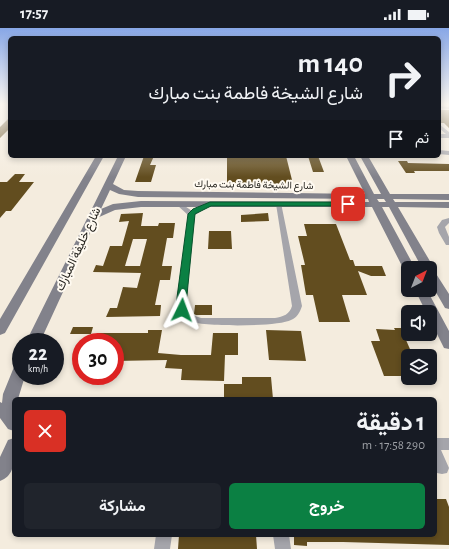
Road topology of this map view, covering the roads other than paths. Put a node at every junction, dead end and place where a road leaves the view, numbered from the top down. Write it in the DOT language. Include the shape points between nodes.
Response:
graph roads {
  1 [pos="442,128"];
  2 [pos="449,136"];
  3 [pos="99,158"];
  4 [pos="121,158"];
  5 [pos="351,158"];
  6 [pos="367,158"];
  7 [pos="362,178"];
  8 [pos="378,180"];
  9 [pos="108,185"];
  10 [pos="371,196"];
  11 [pos="386,196"];
  12 [pos="449,197"];
  13 [pos="336,199"];
  14 [pos="427,201"];
  15 [pos="180,204"];
  16 [pos="210,204"];
  17 [pos="279,204"];
  18 [pos="376,204"];
  19 [pos="391,205"];
  20 [pos="449,205"];
  21 [pos="192,214"];
  22 [pos="93,216"];
  23 [pos="449,220"];
  24 [pos="402,223"];
  25 [pos="386,225"];
  26 [pos="449,243"];
  27 [pos="405,261"];
  28 [pos="424,261"];
  29 [pos="437,284"];
  30 [pos="425,297"];
  31 [pos="448,303"];
  32 [pos="0,330"];
  33 [pos="37,333"];
  34 [pos="449,344"];
  35 [pos="14,385"];
  36 [pos="8,416"];
  37 [pos="437,444"];
  38 [pos="449,444"];
  39 [pos="12,451"];
  40 [pos="437,456"];
  41 [pos="442,468"];
  42 [pos="12,469"];
  43 [pos="0,472"];
  44 [pos="164,537"];
  45 [pos="281,537"];
  46 [pos="162,549"];
  47 [pos="283,549"];
  1 -- 2 [label="street"];
  3 -- 32 [label="main road, شارع خليفة المبارك"];
  4 -- 9 [label="main road, شارع خليفة المبارك"];
  5 -- 7 [label="main road"];
  6 -- 8 [label="main road"];
  7 -- 10 [label="main road"];
  7 -- 13 [label="main road" via="354,190"];
  8 -- 11 [label="main road"];
  8 -- 14 [label="main road" via="396,190"];
  9 -- 13 [label="main road, شارع الشيخة فاطمة بنت مبارك" via="122,192 138,194"];
  9 -- 22 [label="main road, شارع خليفة المبارك"];
  10 -- 11 [label="main road, شارع الشيخة فاطمة بنت مبارك"];
  10 -- 13 [label="main road, شارع الشيخة فاطمة بنت مبارك"];
  10 -- 18 [label="main road"];
  11 -- 14 [label="main road, شارع الشيخة فاطمة بنت مبارك"];
  11 -- 19 [label="main road"];
  12 -- 14 [label="main road, شارع الشيخة فاطمة بنت مبارك"];
  13 -- 17 [label="main road, شارع الشيخة فاطمة بنت مبارك"];
  13 -- 18 [label="main road, شارع الشيخة فاطمة بنت مبارك"];
  13 -- 25 [label="main road" via="365,211"];
  14 -- 19 [label="main road, شارع الشيخة فاطمة بنت مبارك"];
  14 -- 20 [label="main road, شارع الشيخة فاطمة بنت مبارك"];
  14 -- 24 [label="main road" via="409,212"];
  15 -- 16 [label="main road, شارع الشيخة فاطمة بنت مبارك"];
  15 -- 21 [label="street"];
  15 -- 22 [label="main road, شارع الشيخة فاطمة بنت مبارك" via="125,205"];
  16 -- 17 [label="main road, شارع الشيخة فاطمة بنت مبارك"];
  16 -- 21 [label="street"];
  17 -- 21 [label="street" via="297,306 293,315 280,320 201,321 183,313 181,305"];
  18 -- 19 [label="main road, شارع الشيخة فاطمة بنت مبارك"];
  18 -- 25 [label="main road"];
  19 -- 24 [label="main road"];
  22 -- 33 [label="main road, شارع خليفة المبارك"];
  23 -- 26 [label="street" via="440,227"];
  24 -- 28 [label="main road"];
  25 -- 27 [label="main road"];
  29 -- 31 [label="main road"];
  30 -- 34 [label="main road"];
  35 -- 36 [label="main road"];
  37 -- 38 [label="street"];
  39 -- 43 [label="main road"];
  40 -- 41 [label="street"];
  42 -- 43 [label="street"];
  44 -- 46 [label="street"];
  45 -- 47 [label="street"];
}
